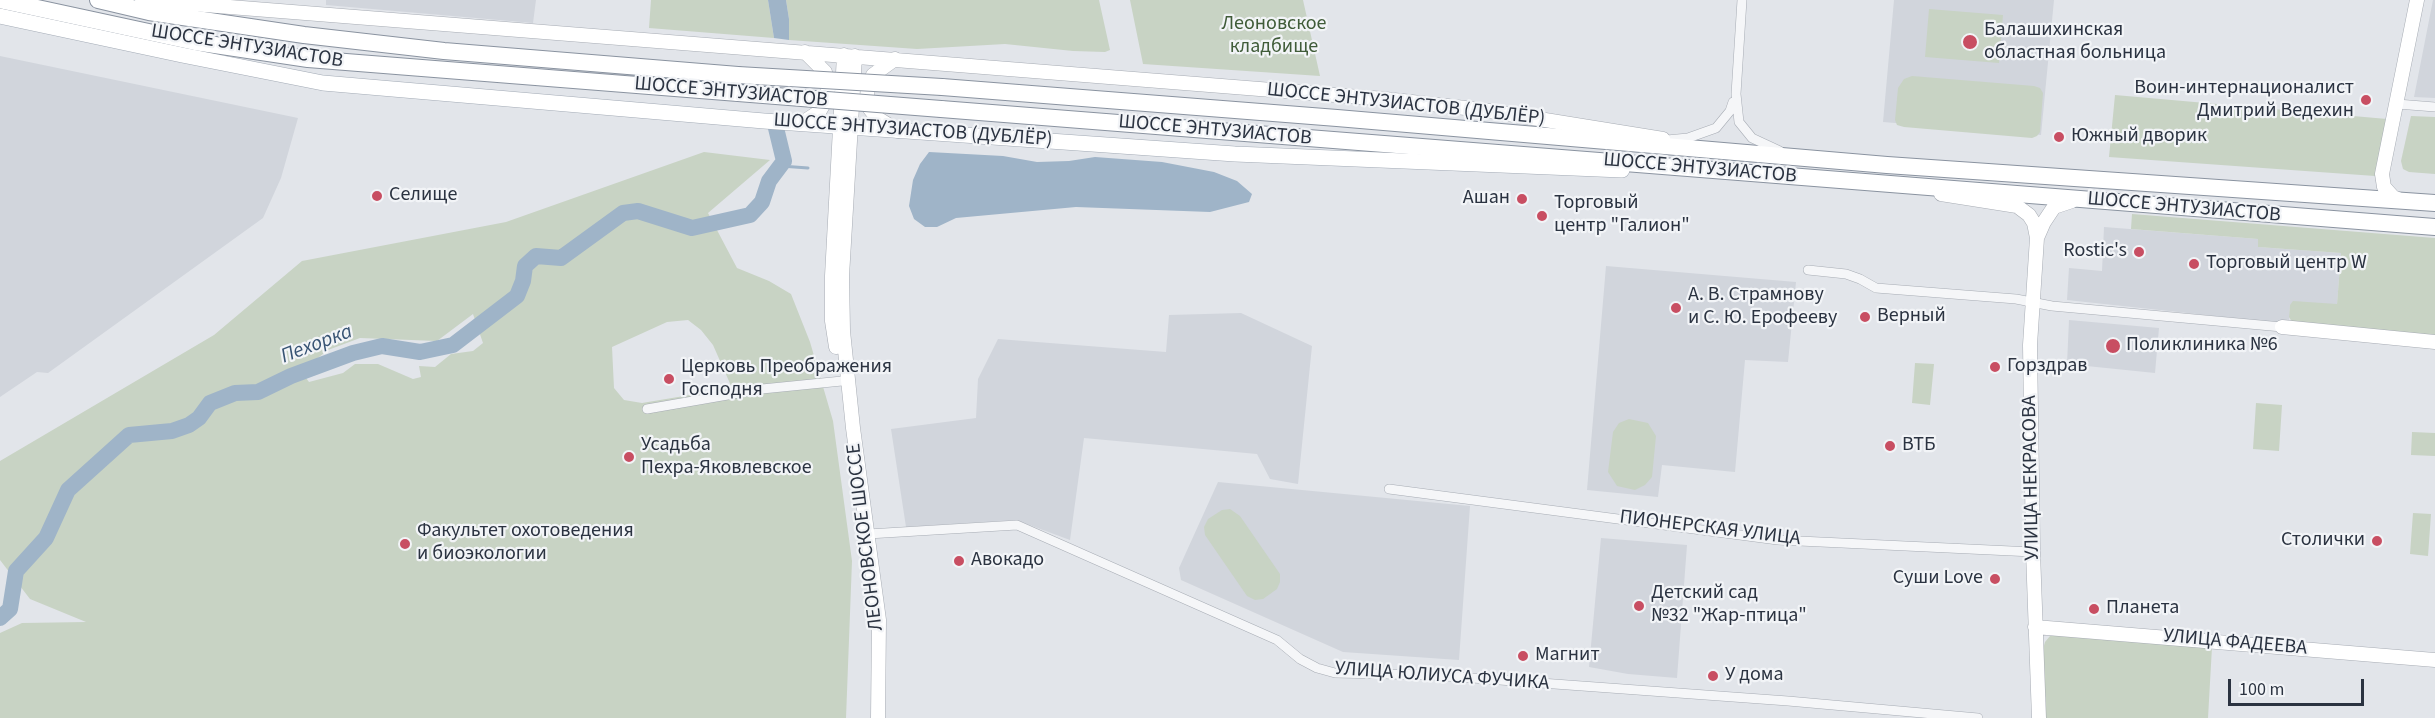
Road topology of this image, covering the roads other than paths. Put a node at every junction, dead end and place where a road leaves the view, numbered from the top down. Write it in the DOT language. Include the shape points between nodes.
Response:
graph roads {
  1 [pos="0,0"];
  2 [pos="98,0"];
  3 [pos="142,0"];
  4 [pos="1742,0"];
  5 [pos="2417,0"];
  6 [pos="0,10"];
  7 [pos="0,16"];
  8 [pos="42,25"];
  9 [pos="798,52"];
  10 [pos="849,55"];
  11 [pos="895,59"];
  12 [pos="1736,94"];
  13 [pos="2397,104"];
  14 [pos="2435,107"];
  15 [pos="795,123"];
  16 [pos="845,127"];
  17 [pos="898,131"];
  18 [pos="1666,140"];
  19 [pos="1734,152"];
  20 [pos="1803,158"];
  21 [pos="1762,174"];
  22 [pos="2382,174"];
  23 [pos="1891,184"];
  24 [pos="2348,197"];
  25 [pos="2085,199"];
  26 [pos="2402,201"];
  27 [pos="2435,203"];
  28 [pos="2435,227"];
  29 [pos="2037,238"];
  30 [pos="1808,270"];
  31 [pos="2033,304"];
  32 [pos="2282,327"];
  33 [pos="2435,342"];
  34 [pos="842,381"];
  35 [pos="647,409"];
  36 [pos="853,428"];
  37 [pos="1389,489"];
  38 [pos="868,534"];
  39 [pos="2033,552"];
  40 [pos="2035,627"];
  41 [pos="2435,660"];
  42 [pos="878,718"];
  43 [pos="1978,718"];
  44 [pos="2039,718"];
  1 -- 21 [label="highway, ШОССЕ ЭНТУЗИАСТОВ, bridge" via="195,42 308,59"];
  2 -- 19 [label="highway, ШОССЕ ЭНТУЗИАСТОВ, bridge" via="149,12 304,35 444,51"];
  3 -- 9 [label="main road, ШОССЕ ЭНТУЗИАСТОВ (ДУБЛЁР)"];
  4 -- 12 [label="street"];
  5 -- 13 [label="main road"];
  6 -- 8 [label="main road"];
  7 -- 8 [label="main road, ШОССЕ ЭНТУЗИАСТОВ (ДУБЛЁР)"];
  8 -- 15 [label="main road, ШОССЕ ЭНТУЗИАСТОВ (ДУБЛЁР)" via="323,83"];
  9 -- 10 [label="main road, ШОССЕ ЭНТУЗИАСТОВ (ДУБЛЁР)"];
  9 -- 15 [label="main road" via="825,72 828,90 822,107"];
  10 -- 11 [label="main road, ШОССЕ ЭНТУЗИАСТОВ (ДУБЛЁР)"];
  10 -- 16 [label="main road, ЛЕОНОВСКОЕ ШОССЕ"];
  11 -- 17 [label="main road" via="873,75 867,97 877,118"];
  11 -- 18 [label="main road, ШОССЕ ЭНТУЗИАСТОВ (ДУБЛЁР)" via="1395,100"];
  12 -- 18 [label="street" via="1730,111 1716,128 1688,138"];
  12 -- 20 [label="street" via="1738,122 1752,138"];
  13 -- 14 [label="street"];
  13 -- 22 [label="main road"];
  15 -- 16 [label="main road, ШОССЕ ЭНТУЗИАСТОВ (ДУБЛЁР)"];
  16 -- 17 [label="main road, ШОССЕ ЭНТУЗИАСТОВ (ДУБЛЁР)"];
  16 -- 34 [label="main road, ЛЕОНОВСКОЕ ШОССЕ" via="831,299"];
  16 -- 36 [label="main road, ЛЕОНОВСКОЕ ШОССЕ" via="843,331"];
  17 -- 21 [label="main road, ШОССЕ ЭНТУЗИАСТОВ (ДУБЛЁР)" via="1235,154"];
  18 -- 19 [label="main road, ШОССЕ ЭНТУЗИАСТОВ (ДУБЛЁР)"];
  19 -- 20 [label="highway, ШОССЕ ЭНТУЗИАСТОВ"];
  20 -- 24 [label="highway, ШОССЕ ЭНТУЗИАСТОВ"];
  21 -- 23 [label="highway, ШОССЕ ЭНТУЗИАСТОВ"];
  22 -- 24 [label="main road" via="2369,190"];
  22 -- 26 [label="main road" via="2384,187"];
  23 -- 25 [label="highway, ШОССЕ ЭНТУЗИАСТОВ"];
  23 -- 29 [label="main road, УЛИЦА НЕКРАСОВА" via="2017,206 2029,215"];
  24 -- 26 [label="highway, ШОССЕ ЭНТУЗИАСТОВ"];
  25 -- 28 [label="highway, ШОССЕ ЭНТУЗИАСТОВ"];
  25 -- 29 [label="main road, УЛИЦА НЕКРАСОВА" via="2054,207"];
  26 -- 27 [label="highway, ШОССЕ ЭНТУЗИАСТОВ"];
  29 -- 31 [label="main road, УЛИЦА НЕКРАСОВА"];
  30 -- 31 [label="street" via="1846,274 1876,288 2016,299"];
  31 -- 32 [label="street"];
  31 -- 39 [label="main road, УЛИЦА НЕКРАСОВА"];
  32 -- 33 [label="main road"];
  34 -- 35 [label="street" via="762,389"];
  34 -- 36 [label="main road, ЛЕОНОВСКОЕ ШОССЕ"];
  36 -- 38 [label="main road, ЛЕОНОВСКОЕ ШОССЕ"];
  37 -- 39 [label="street, ПИОНЕРСКАЯ УЛИЦА" via="1778,540"];
  38 -- 42 [label="main road, ЛЕОНОВСКОЕ ШОССЕ" via="879,620"];
  38 -- 43 [label="street, УЛИЦА ЮЛИУСА ФУЧИКА" via="1017,525 1277,640 1300,659 1335,673 1439,676"];
  39 -- 40 [label="main road, УЛИЦА НЕКРАСОВА"];
  40 -- 41 [label="main road, УЛИЦА ФАДЕЕВА"];
  40 -- 44 [label="main road, УЛИЦА НЕКРАСОВА"];
}
